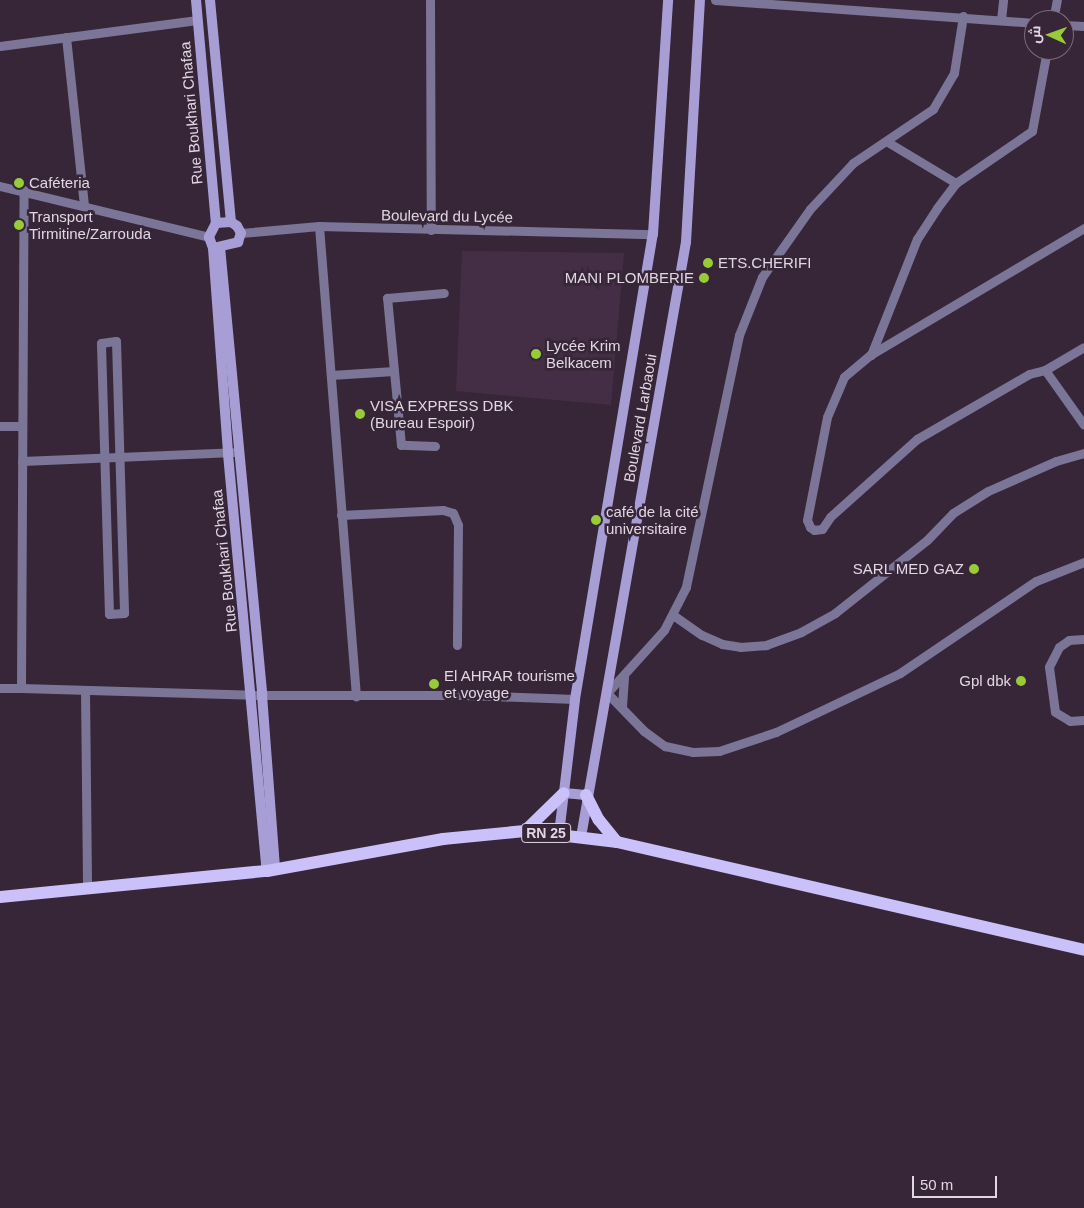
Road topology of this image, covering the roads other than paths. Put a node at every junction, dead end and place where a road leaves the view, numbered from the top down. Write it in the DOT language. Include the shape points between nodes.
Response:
graph roads {
  1 [pos="196,0"];
  2 [pos="210,0"];
  3 [pos="430,0"];
  4 [pos="668,0"];
  5 [pos="700,0"];
  6 [pos="715,0"];
  7 [pos="1003,0"];
  8 [pos="763,2"];
  9 [pos="811,4"];
  10 [pos="963,16"];
  11 [pos="197,20"];
  12 [pos="1001,20"];
  13 [pos="1024,22"];
  14 [pos="66,37"];
  15 [pos="0,46"];
  16 [pos="1045,60"];
  17 [pos="886,141"];
  18 [pos="956,183"];
  19 [pos="0,186"];
  20 [pos="24,190"];
  21 [pos="84,205"];
  22 [pos="230,222"];
  23 [pos="216,223"];
  24 [pos="319,226"];
  25 [pos="1084,228"];
  26 [pos="431,230"];
  27 [pos="241,233"];
  28 [pos="653,234"];
  29 [pos="208,237"];
  30 [pos="217,247"];
  31 [pos="444,293"];
  32 [pos="1084,347"];
  33 [pos="870,355"];
  34 [pos="1045,370"];
  35 [pos="394,371"];
  36 [pos="330,375"];
  37 [pos="1083,421"];
  38 [pos="0,426"];
  39 [pos="22,426"];
  40 [pos="436,446"];
  41 [pos="233,453"];
  42 [pos="1084,453"];
  43 [pos="104,458"];
  44 [pos="120,458"];
  45 [pos="22,461"];
  46 [pos="341,515"];
  47 [pos="1084,562"];
  48 [pos="673,615"];
  49 [pos="1084,639"];
  50 [pos="457,645"];
  51 [pos="624,676"];
  52 [pos="0,688"];
  53 [pos="21,688"];
  54 [pos="86,690"];
  55 [pos="607,692"];
  56 [pos="257,695"];
  57 [pos="356,697"];
  58 [pos="575,699"];
  59 [pos="622,706"];
  60 [pos="1084,720"];
  61 [pos="564,793"];
  62 [pos="586,795"];
  63 [pos="525,831"];
  64 [pos="559,834"];
  65 [pos="581,837"];
  66 [pos="617,842"];
  67 [pos="271,870"];
  68 [pos="87,888"];
  69 [pos="0,897"];
  70 [pos="1084,950"];
  1 -- 11 [label="main road, Rue Boukhari Chafaa"];
  2 -- 22 [label="main road, Rue Boukhari Chafaa"];
  3 -- 26 [label="street"];
  4 -- 28 [label="main road, Boulevard Larbaoui"];
  5 -- 55 [label="main road, Boulevard Larbaoui" via="686,242"];
  6 -- 8 [label="street"];
  7 -- 12 [label="street"];
  8 -- 9 [label="street"];
  9 -- 10 [label="street" via="849,12"];
  10 -- 12 [label="street"];
  10 -- 17 [label="street" via="954,73 944,94 933,109"];
  11 -- 14 [label="street"];
  11 -- 23 [label="main road, Rue Boukhari Chafaa"];
  12 -- 13 [label="street"];
  14 -- 15 [label="street"];
  14 -- 21 [label="street"];
  16 -- 18 [label="street" via="1032,131"];
  17 -- 18 [label="street"];
  17 -- 48 [label="street" via="853,163 810,209 762,277 746,313 723,404 696,547 686,587"];
  18 -- 33 [label="street" via="918,239"];
  19 -- 20 [label="street"];
  20 -- 21 [label="street"];
  20 -- 39 [label="street"];
  21 -- 29 [label="street"];
  22 -- 23 [label="main road"];
  22 -- 27 [label="main road"];
  23 -- 29 [label="main road"];
  24 -- 26 [label="street, Boulevard du Lycée"];
  24 -- 27 [label="street, Boulevard du Lycée"];
  24 -- 36 [label="street"];
  25 -- 33 [label="street"];
  26 -- 28 [label="street, Boulevard du Lycée"];
  27 -- 30 [label="main road" via="238,242"];
  28 -- 58 [label="main road, Boulevard Larbaoui"];
  29 -- 30 [label="main road"];
  30 -- 41 [label="main road, Rue Boukhari Chafaa"];
  31 -- 35 [label="street" via="387,298"];
  32 -- 34 [label="street"];
  33 -- 34 [label="street" via="844,377 827,417 807,520 814,530 822,529 830,517 917,439 1029,374"];
  34 -- 37 [label="street"];
  35 -- 36 [label="street"];
  35 -- 40 [label="street" via="401,446"];
  36 -- 46 [label="street"];
  38 -- 39 [label="street"];
  39 -- 45 [label="street"];
  41 -- 44 [label="street"];
  41 -- 56 [label="main road, Rue Boukhari Chafaa"];
  42 -- 48 [label="street" via="1056,461 988,491 953,513 927,540 842,608 801,632 766,645 740,647 722,644 702,635"];
  43 -- 44 [label="street"];
  43 -- 44 [label="street" via="101,343 116,341"];
  43 -- 44 [label="street" via="109,614 124,614"];
  43 -- 45 [label="street"];
  45 -- 53 [label="street"];
  46 -- 50 [label="street" via="443,510 453,513 458,525"];
  46 -- 57 [label="street"];
  47 -- 59 [label="street" via="1036,580 900,673 776,732 719,751 693,752 666,746 644,731"];
  48 -- 51 [label="street"];
  49 -- 60 [label="street" via="1068,640 1059,647 1049,667 1055,712 1070,721"];
  51 -- 55 [label="street"];
  51 -- 59 [label="street"];
  52 -- 53 [label="street"];
  53 -- 54 [label="street"];
  54 -- 56 [label="street"];
  54 -- 68 [label="street"];
  55 -- 59 [label="street"];
  55 -- 62 [label="main road, Boulevard Larbaoui"];
  56 -- 57 [label="street"];
  56 -- 67 [label="main road, Rue Boukhari Chafaa"];
  57 -- 58 [label="street" via="464,695"];
  58 -- 61 [label="main road, Boulevard Larbaoui"];
  61 -- 62 [label="main road"];
  61 -- 63 [label="main road"];
  61 -- 64 [label="main road, Boulevard Larbaoui"];
  62 -- 65 [label="main road, Boulevard Larbaoui"];
  62 -- 66 [label="main road" via="599,820"];
  63 -- 64 [label="main road, RN 25"];
  63 -- 67 [label="main road, RN 25" via="443,839"];
  64 -- 65 [label="main road, RN 25"];
  65 -- 66 [label="main road, RN 25"];
  66 -- 70 [label="main road, RN 25"];
  67 -- 68 [label="main road, RN 25"];
  68 -- 69 [label="main road, RN 25"];
}
